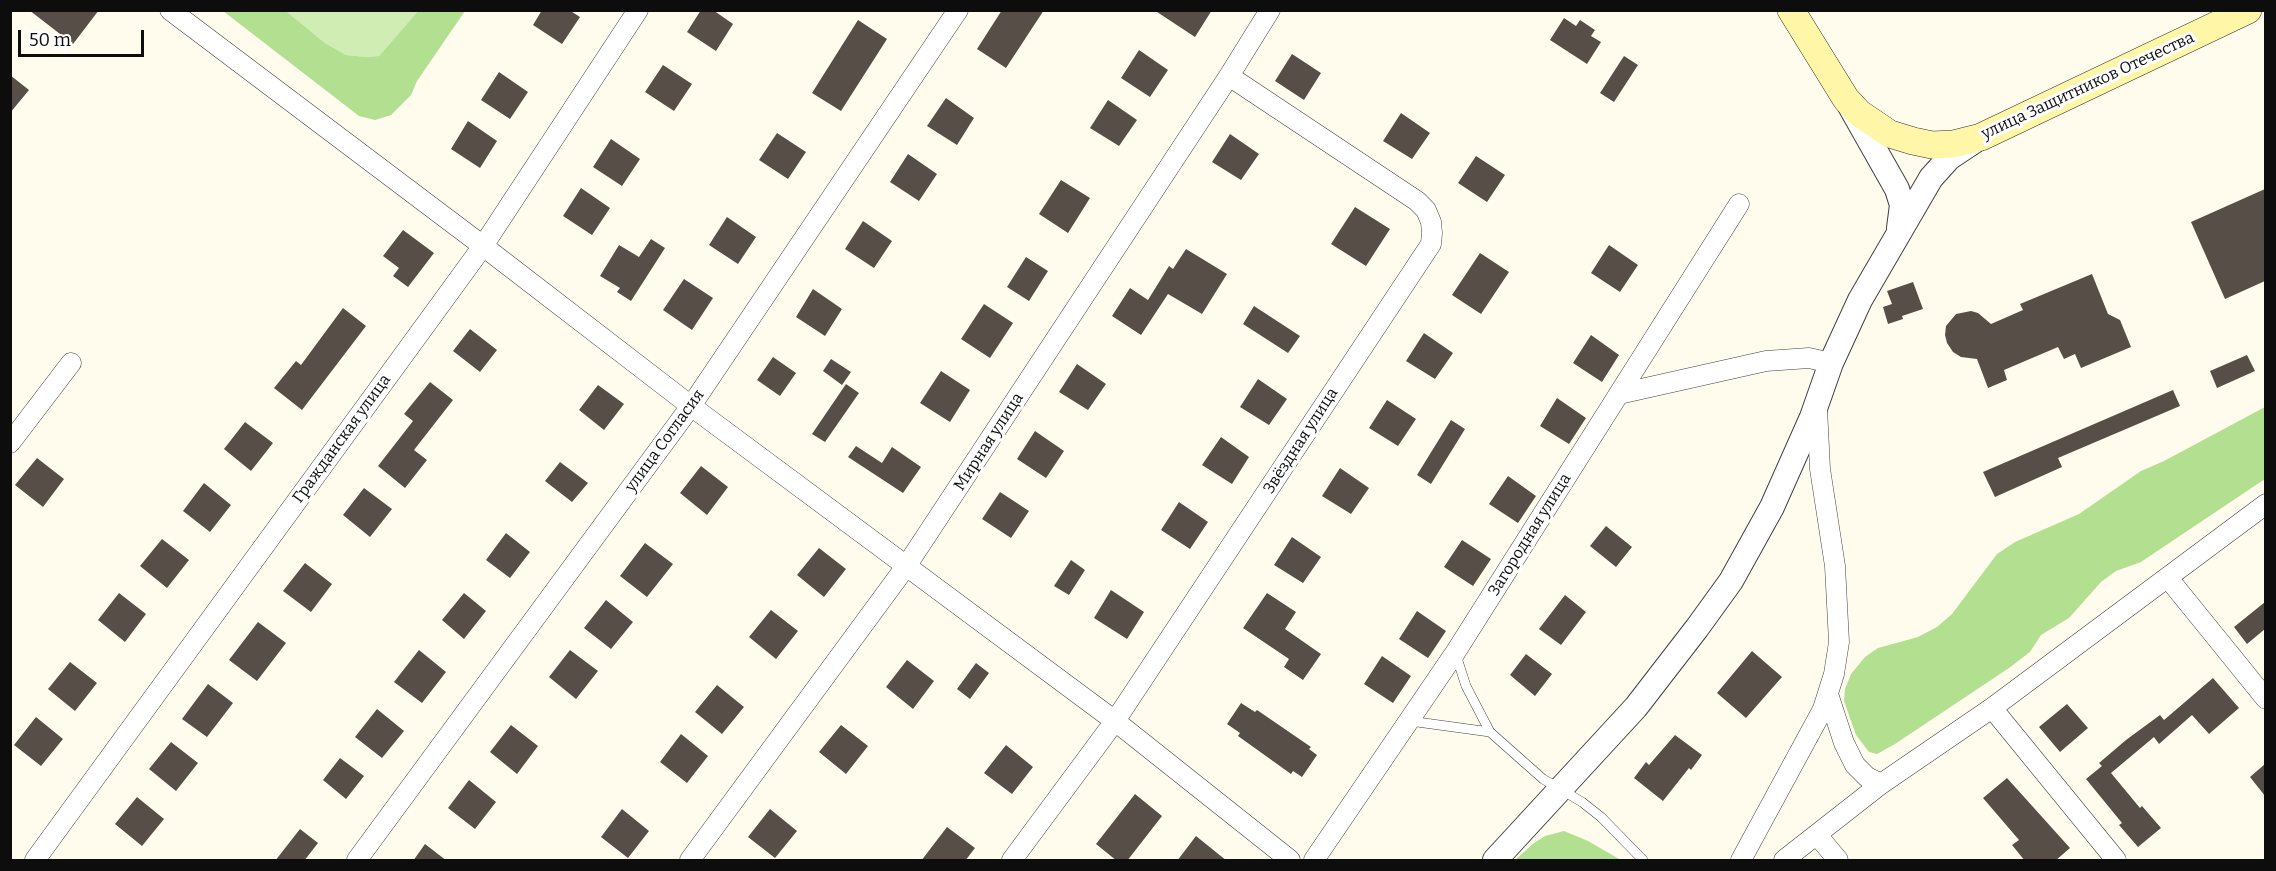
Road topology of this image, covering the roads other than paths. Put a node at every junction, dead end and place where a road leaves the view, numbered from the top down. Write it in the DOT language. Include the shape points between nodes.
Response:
graph roads {
  1 [pos="170,10"];
  2 [pos="638,10"];
  3 [pos="958,10"];
  4 [pos="1270,10"];
  5 [pos="1791,10"];
  6 [pos="2248,10"];
  7 [pos="1229,76"];
  8 [pos="1842,92"];
  9 [pos="1981,137"];
  10 [pos="1739,204"];
  11 [pos="1897,237"];
  12 [pos="483,246"];
  13 [pos="71,363"];
  14 [pos="1831,363"];
  15 [pos="1619,394"];
  16 [pos="1817,402"];
  17 [pos="691,406"];
  18 [pos="10,443"];
  19 [pos="2265,504"];
  20 [pos="907,565"];
  21 [pos="2168,578"];
  22 [pos="1455,653"];
  23 [pos="1828,694"];
  24 [pos="2265,699"];
  25 [pos="1992,708"];
  26 [pos="1115,721"];
  27 [pos="1410,721"];
  28 [pos="1490,732"];
  29 [pos="1881,784"];
  30 [pos="1560,791"];
  31 [pos="1817,836"];
  32 [pos="35,861"];
  33 [pos="357,861"];
  34 [pos="690,861"];
  35 [pos="1012,861"];
  36 [pos="1290,861"];
  37 [pos="1314,861"];
  38 [pos="1495,861"];
  39 [pos="1643,861"];
  40 [pos="1741,861"];
  41 [pos="1784,861"];
  42 [pos="1838,861"];
  43 [pos="2116,861"];
  1 -- 12 [label="street"];
  2 -- 12 [label="street, Гражданская улица"];
  3 -- 17 [label="street, улица Согласия"];
  4 -- 7 [label="street, Мирная улица"];
  5 -- 8 [label="main road, улица Защитников Отечества"];
  6 -- 9 [label="main road, улица Защитников Отечества"];
  7 -- 20 [label="street, Мирная улица"];
  7 -- 26 [label="street, Звёздная улица" via="1417,201 1431,222 1431,244"];
  8 -- 9 [label="main road, улица Защитников Отечества" via="1873,124 1890,134 1932,145"];
  8 -- 11 [label="street" via="1897,189 1902,205"];
  9 -- 11 [label="street" via="1949,158 1931,178"];
  10 -- 15 [label="street, Загородная улица"];
  11 -- 14 [label="street" via="1860,300"];
  12 -- 17 [label="street"];
  12 -- 32 [label="street, Гражданская улица"];
  13 -- 18 [label="street"];
  14 -- 15 [label="street" via="1809,358 1766,362"];
  14 -- 16 [label="street"];
  15 -- 22 [label="street, Загородная улица"];
  16 -- 23 [label="street" via="1820,469 1835,566 1839,642"];
  16 -- 30 [label="street" via="1772,507 1731,581 1636,707"];
  17 -- 20 [label="street"];
  17 -- 33 [label="street, улица Согласия"];
  19 -- 21 [label="street"];
  20 -- 26 [label="street"];
  20 -- 34 [label="street, Мирная улица"];
  21 -- 24 [label="street"];
  21 -- 25 [label="street"];
  22 -- 27 [label="street, Загородная улица"];
  22 -- 28 [label="lane" via="1466,686"];
  23 -- 29 [label="street" via="1855,765"];
  23 -- 40 [label="street"];
  25 -- 29 [label="street"];
  25 -- 43 [label="street"];
  26 -- 35 [label="street, Звёздная улица"];
  26 -- 36 [label="street"];
  27 -- 28 [label="lane"];
  27 -- 37 [label="street, Загородная улица"];
  28 -- 30 [label="lane"];
  29 -- 31 [label="street"];
  30 -- 38 [label="street"];
  30 -- 39 [label="lane" via="1601,817"];
  31 -- 41 [label="street"];
  31 -- 42 [label="street"];
}
